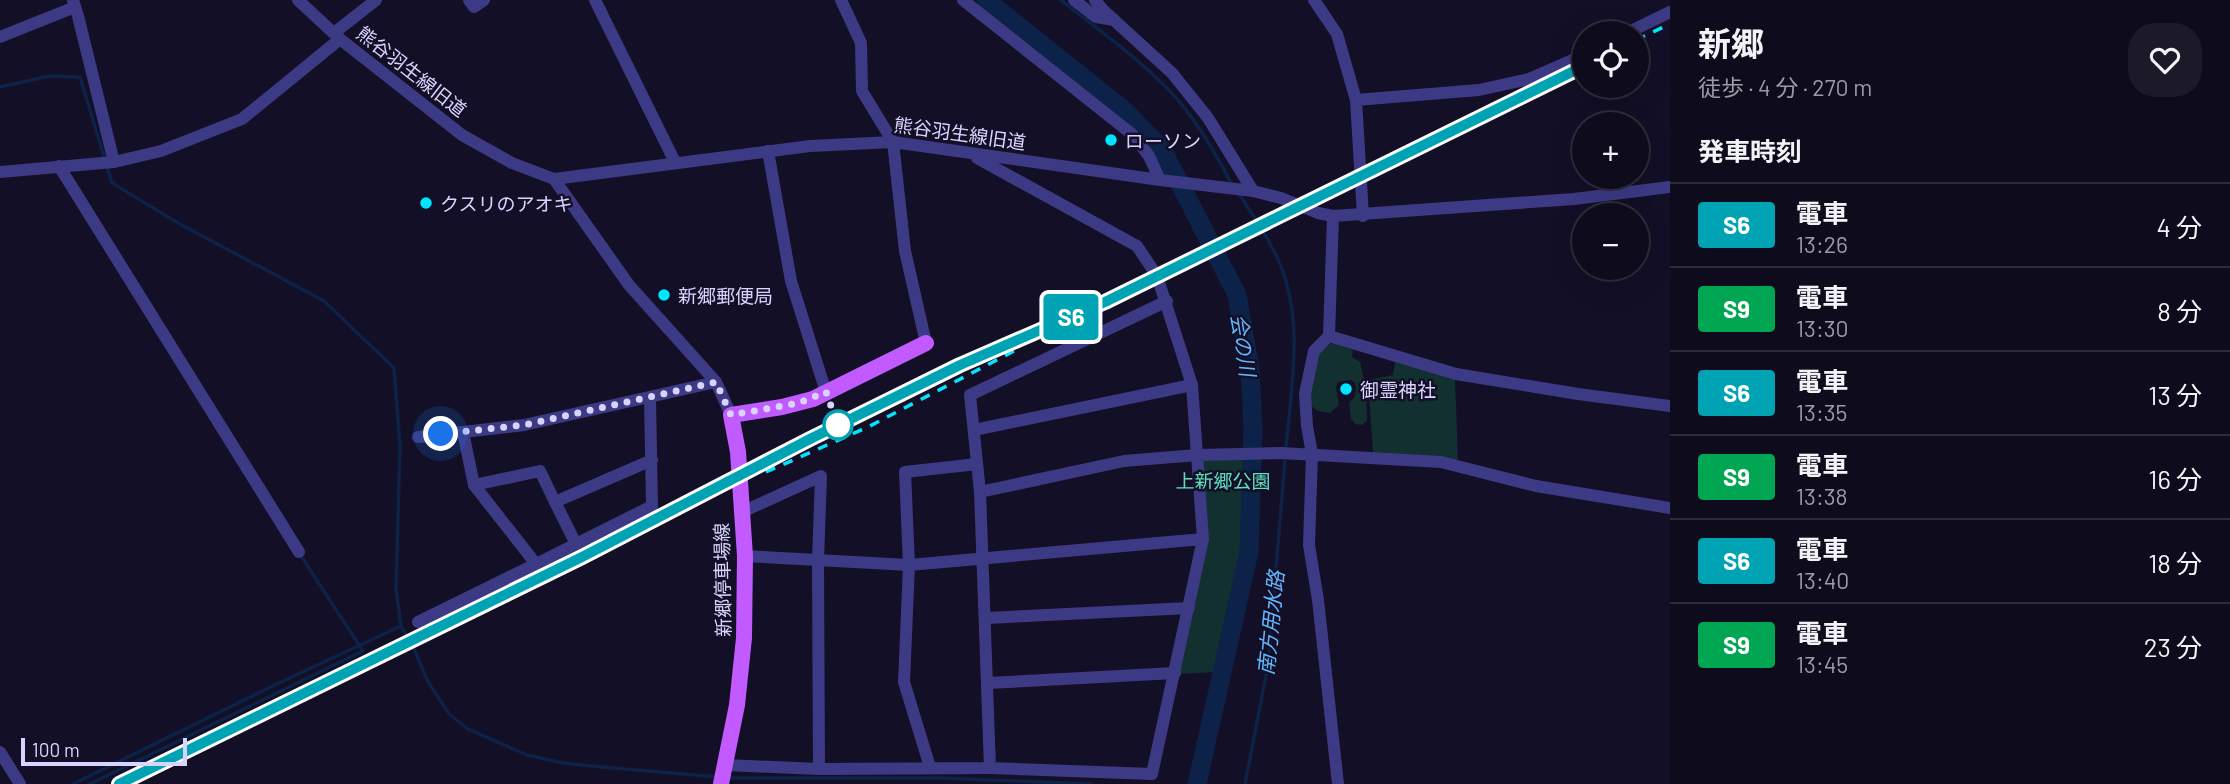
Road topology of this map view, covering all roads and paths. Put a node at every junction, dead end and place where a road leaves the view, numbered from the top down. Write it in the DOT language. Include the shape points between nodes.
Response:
graph roads {
  1 [pos="298,0"];
  2 [pos="376,0"];
  3 [pos="469,0"];
  4 [pos="484,0"];
  5 [pos="595,0"];
  6 [pos="841,0"];
  7 [pos="963,0"];
  8 [pos="1074,0"];
  9 [pos="1095,0"];
  10 [pos="1314,0"];
  11 [pos="74,3"];
  12 [pos="1670,12"];
  13 [pos="1115,21"];
  14 [pos="1649,22"];
  15 [pos="337,36"];
  16 [pos="0,37"];
  17 [pos="1572,60"];
  18 [pos="1356,100"];
  19 [pos="893,142"];
  20 [pos="768,152"];
  21 [pos="970,153"];
  22 [pos="114,162"];
  23 [pos="675,162"];
  24 [pos="60,166"];
  25 [pos="0,172"];
  26 [pos="554,179"];
  27 [pos="1160,180"];
  28 [pos="1670,187"];
  29 [pos="1253,191"];
  30 [pos="1334,216"];
  31 [pos="1363,216"];
  32 [pos="1167,301"];
  33 [pos="1329,336"];
  34 [pos="926,343"];
  35 [pos="716,382"];
  36 [pos="1192,385"];
  37 [pos="826,392"];
  38 [pos="650,397"];
  39 [pos="1670,407"];
  40 [pos="731,415"];
  41 [pos="974,430"];
  42 [pos="463,432"];
  43 [pos="418,437"];
  44 [pos="1312,454"];
  45 [pos="1198,456"];
  46 [pos="652,460"];
  47 [pos="977,464"];
  48 [pos="474,485"];
  49 [pos="980,492"];
  50 [pos="555,502"];
  51 [pos="1670,508"];
  52 [pos="742,512"];
  53 [pos="1203,539"];
  54 [pos="576,544"];
  55 [pos="299,552"];
  56 [pos="745,556"];
  57 [pos="983,559"];
  58 [pos="818,560"];
  59 [pos="536,564"];
  60 [pos="909,565"];
  61 [pos="1189,608"];
  62 [pos="986,618"];
  63 [pos="418,622"];
  64 [pos="1175,673"];
  65 [pos="988,683"];
  66 [pos="0,752"];
  67 [pos="726,765"];
  68 [pos="930,767"];
  69 [pos="990,768"];
  70 [pos="819,769"];
  71 [pos="20,784"];
  72 [pos="721,784"];
  73 [pos="1339,784"];
  1 -- 15 [label="street, 熊谷羽生線旧道"];
  2 -- 15 [label="street"];
  3 -- 4 [label="street" via="474,7"];
  5 -- 23 [label="street"];
  6 -- 19 [label="street" via="861,43 862,92"];
  7 -- 27 [label="street" via="1133,135"];
  8 -- 13 [label="street" via="1096,17"];
  9 -- 13 [label="street"];
  10 -- 18 [label="street" via="1337,34"];
  11 -- 16 [label="street"];
  11 -- 22 [label="street"];
  12 -- 14 [label="street"];
  13 -- 29 [label="street" via="1172,73 1208,118"];
  15 -- 22 [label="street" via="242,119 161,150"];
  15 -- 26 [label="street, 熊谷羽生線旧道" via="482,148"];
  17 -- 18 [label="street" via="1529,79 1479,90"];
  18 -- 31 [label="street"];
  19 -- 20 [label="street, 熊谷羽生線旧道"];
  19 -- 21 [label="street, 熊谷羽生線旧道"];
  19 -- 34 [label="street" via="905,251"];
  20 -- 23 [label="street, 熊谷羽生線旧道"];
  20 -- 37 [label="street" via="792,281"];
  21 -- 27 [label="street, 熊谷羽生線旧道"];
  21 -- 32 [label="street" via="1137,246"];
  22 -- 24 [label="street"];
  23 -- 26 [label="street, 熊谷羽生線旧道"];
  24 -- 25 [label="street"];
  24 -- 55 [label="street"];
  26 -- 35 [label="street" via="629,285"];
  27 -- 29 [label="street, 熊谷羽生線旧道"];
  28 -- 31 [label="street, 熊谷羽生線旧道"];
  29 -- 30 [label="street, 熊谷羽生線旧道"];
  30 -- 31 [label="street, 熊谷羽生線旧道"];
  30 -- 33 [label="street"];
  32 -- 36 [label="street"];
  32 -- 41 [label="street" via="970,395"];
  33 -- 39 [label="street" via="1455,374"];
  33 -- 44 [label="street" via="1314,351 1305,394"];
  34 -- 37 [label="main road"];
  35 -- 38 [label="street"];
  35 -- 40 [label="street"];
  36 -- 41 [label="street"];
  36 -- 45 [label="street"];
  37 -- 40 [label="main road" via="799,403"];
  38 -- 42 [label="street" via="524,425"];
  38 -- 46 [label="street"];
  40 -- 52 [label="main road, 新郷停車場線"];
  41 -- 47 [label="street"];
  42 -- 43 [label="street"];
  42 -- 48 [label="street"];
  44 -- 45 [label="street"];
  44 -- 51 [label="street" via="1441,462 1536,486"];
  44 -- 73 [label="street" via="1309,545"];
  45 -- 49 [label="street" via="1124,461"];
  45 -- 53 [label="street"];
  46 -- 50 [label="street"];
  46 -- 54 [label="street" via="652,506"];
  47 -- 49 [label="street"];
  47 -- 60 [label="street" via="905,472"];
  48 -- 50 [label="street" via="540,471"];
  48 -- 59 [label="street"];
  49 -- 57 [label="street"];
  50 -- 54 [label="street"];
  52 -- 56 [label="main road, 新郷停車場線"];
  52 -- 58 [label="street" via="821,476"];
  53 -- 57 [label="street"];
  53 -- 61 [label="street"];
  54 -- 59 [label="street"];
  56 -- 58 [label="street"];
  56 -- 67 [label="main road, 新郷停車場線" via="741,676"];
  57 -- 60 [label="street"];
  57 -- 62 [label="street"];
  58 -- 60 [label="street"];
  58 -- 70 [label="street"];
  59 -- 63 [label="street"];
  60 -- 68 [label="street" via="904,682"];
  61 -- 62 [label="street"];
  61 -- 64 [label="street"];
  62 -- 65 [label="street"];
  64 -- 65 [label="street"];
  64 -- 69 [label="street" via="1152,774"];
  65 -- 69 [label="street"];
  66 -- 71 [label="street"];
  67 -- 70 [label="street"];
  67 -- 72 [label="main road, 新郷停車場線"];
  68 -- 69 [label="street"];
  68 -- 70 [label="street"];
}
